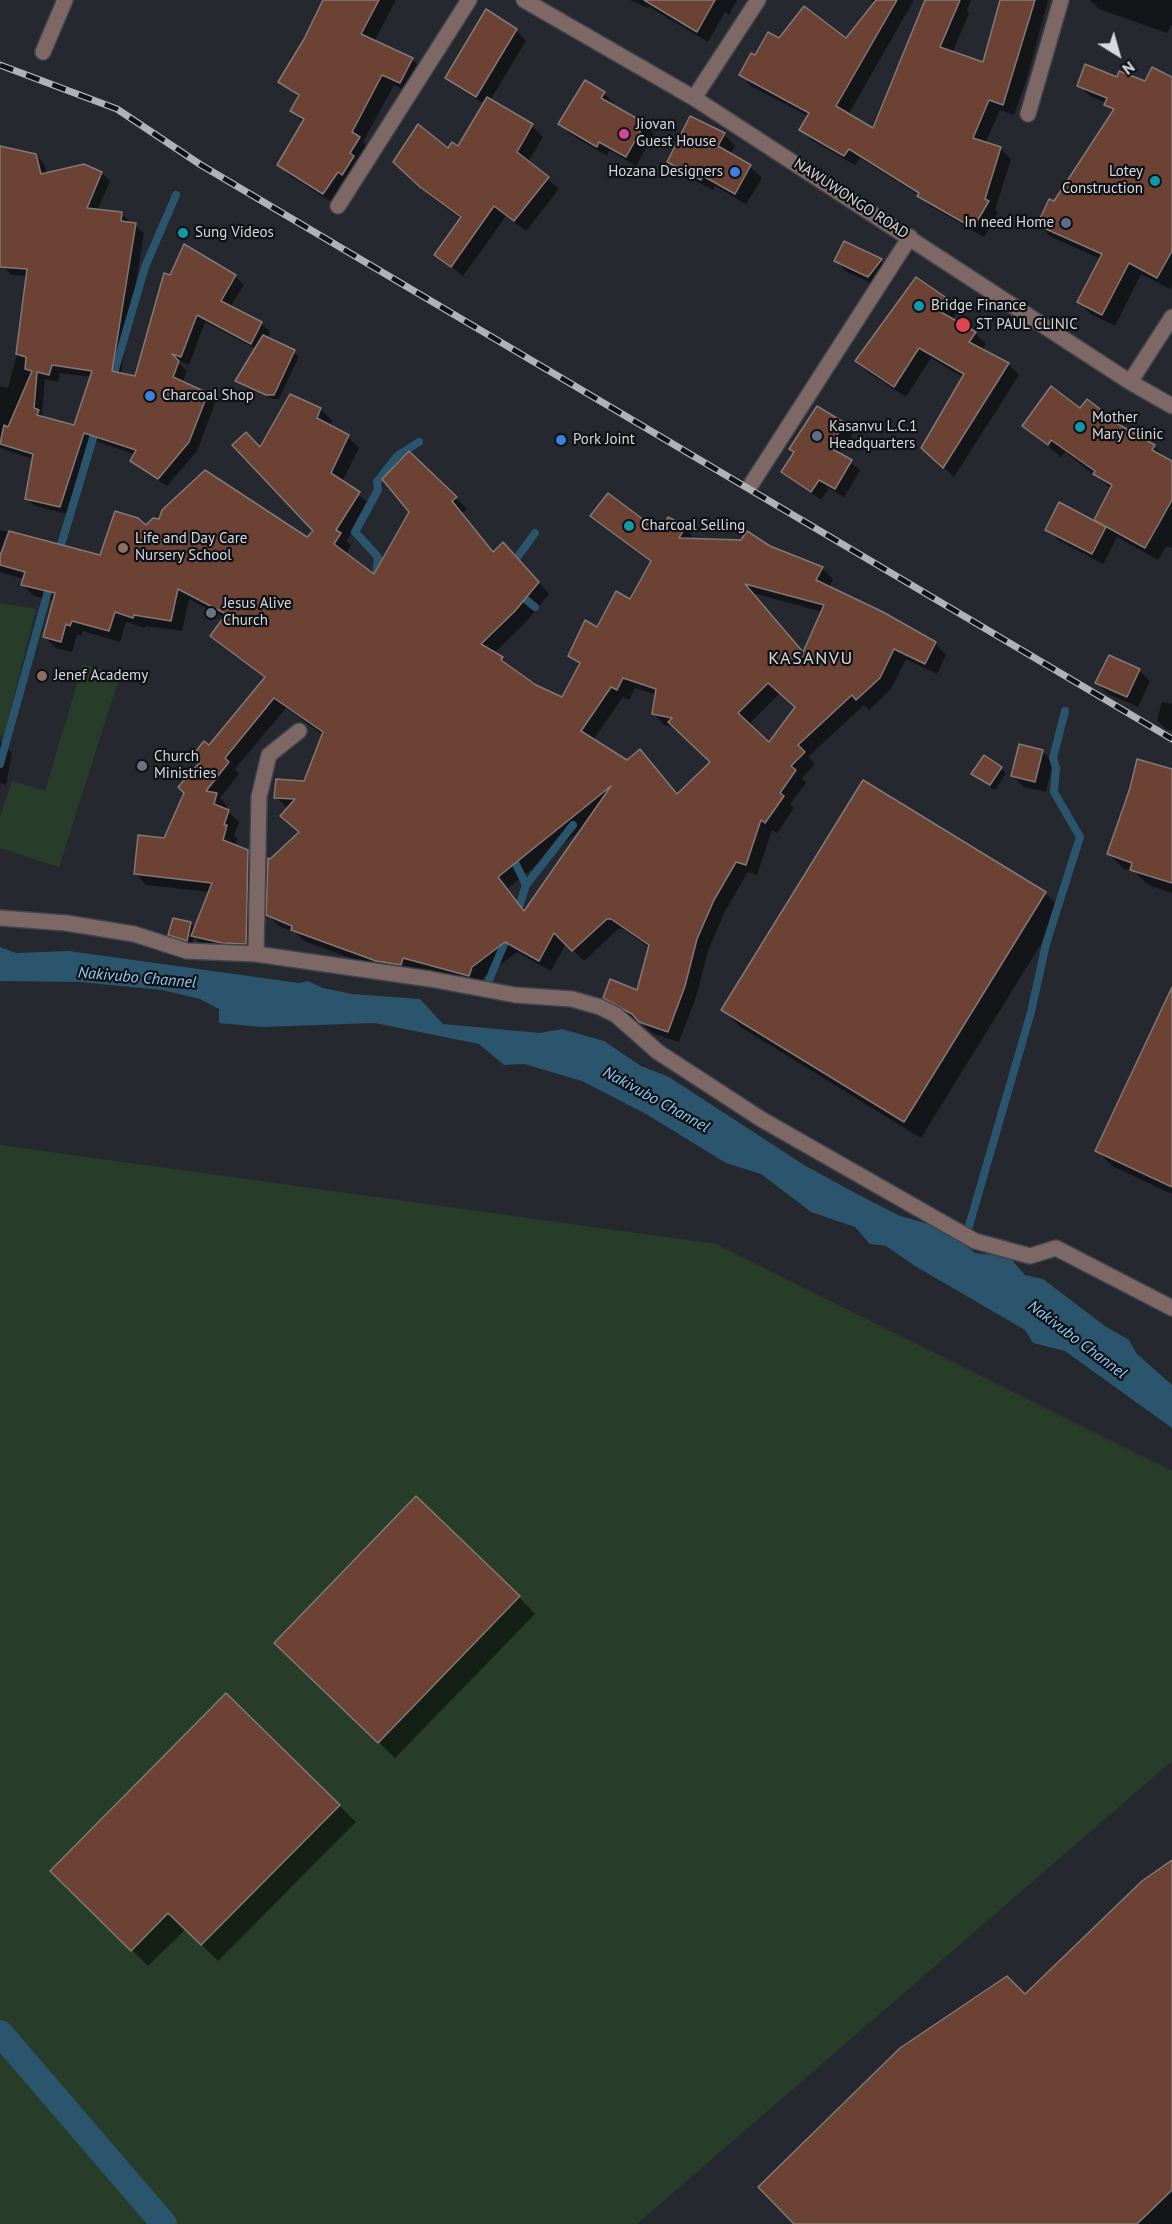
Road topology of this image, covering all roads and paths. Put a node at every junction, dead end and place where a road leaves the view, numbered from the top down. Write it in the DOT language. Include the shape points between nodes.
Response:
graph roads {
  1 [pos="65,0"];
  2 [pos="469,0"];
  3 [pos="524,0"];
  4 [pos="759,0"];
  5 [pos="1061,0"];
  6 [pos="43,52"];
  7 [pos="694,98"];
  8 [pos="1028,114"];
  9 [pos="339,206"];
  10 [pos="910,237"];
  11 [pos="1172,318"];
  12 [pos="1130,382"];
  13 [pos="1172,406"];
  14 [pos="752,483"];
  15 [pos="299,731"];
  16 [pos="0,918"];
  17 [pos="256,954"];
  18 [pos="1172,1308"];
  1 -- 6 [label="street"];
  2 -- 9 [label="street"];
  3 -- 7 [label="street, NAWUWONGO ROAD"];
  4 -- 7 [label="street"];
  5 -- 8 [label="street"];
  7 -- 10 [label="street, NAWUWONGO ROAD"];
  10 -- 12 [label="street, NAWUWONGO ROAD"];
  10 -- 14 [label="street"];
  11 -- 12 [label="street"];
  12 -- 13 [label="street, NAWUWONGO ROAD"];
  15 -- 17 [label="street" via="270,755 259,796"];
  16 -- 17 [label="street" via="134,934 187,951"];
  17 -- 18 [label="street" via="600,1006 658,1052 761,1119 975,1241 1030,1256 1056,1248"];
}
